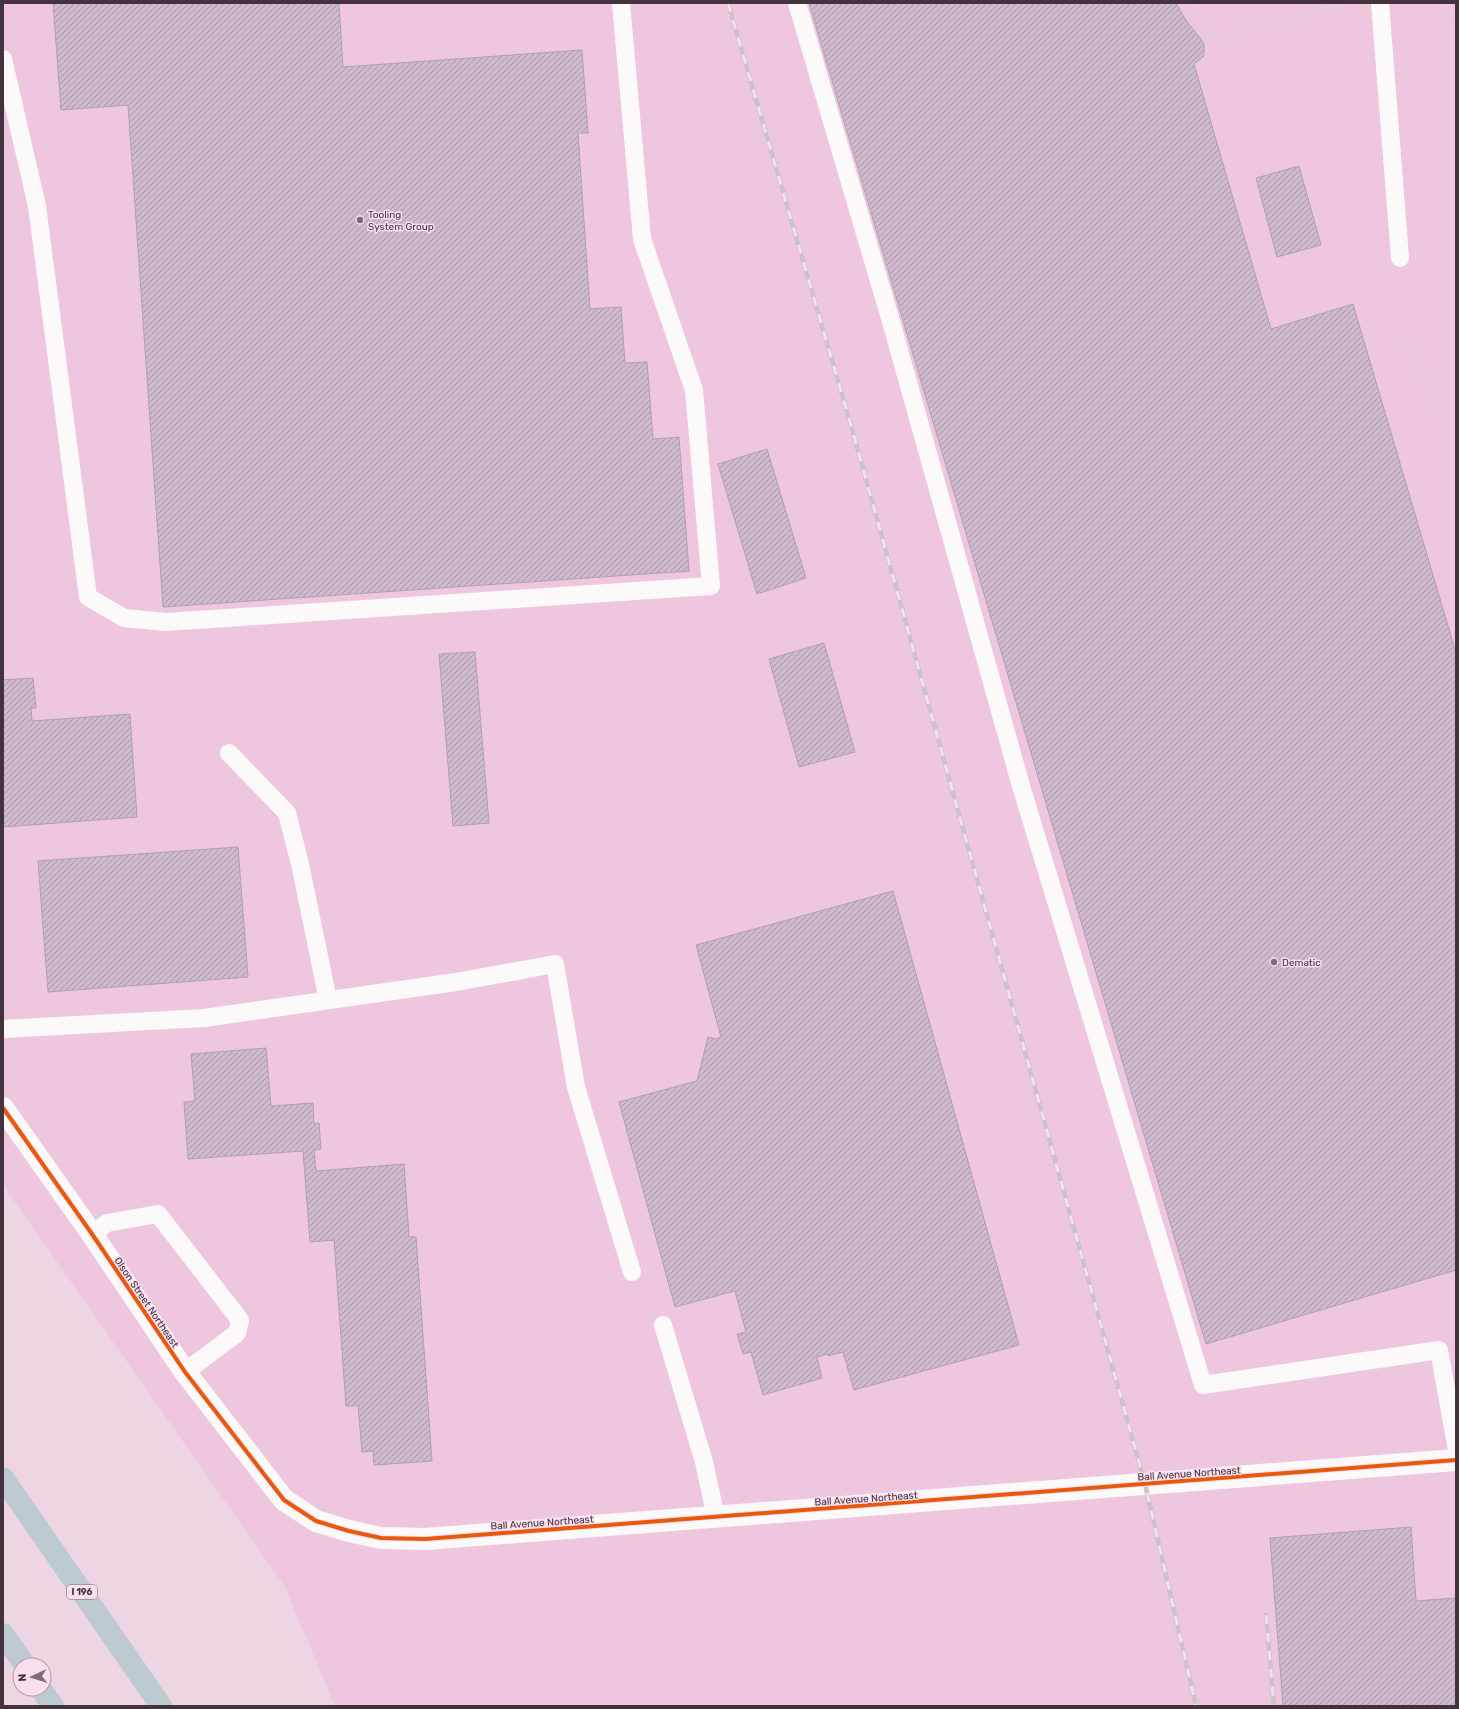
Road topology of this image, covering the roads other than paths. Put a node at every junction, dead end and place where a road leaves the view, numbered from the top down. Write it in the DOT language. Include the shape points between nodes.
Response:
graph roads {
  1 [pos="621,3"];
  2 [pos="798,3"];
  3 [pos="1380,3"];
  4 [pos="3,59"];
  5 [pos="1400,258"];
  6 [pos="230,753"];
  7 [pos="328,1000"];
  8 [pos="3,1024"];
  9 [pos="3,1108"];
  10 [pos="92,1234"];
  11 [pos="632,1272"];
  12 [pos="663,1325"];
  13 [pos="185,1372"];
  14 [pos="1456,1445"];
  15 [pos="1456,1460"];
  16 [pos="3,1478"];
  17 [pos="284,1500"];
  18 [pos="716,1517"];
  19 [pos="3,1634"];
  20 [pos="19,1657"];
  21 [pos="47,1697"];
  22 [pos="53,1706"];
  23 [pos="161,1706"];
  1 -- 4 [label="lane" via="642,238 694,390 711,586 166,622 124,618 88,597 37,206"];
  2 -- 14 [label="lane" via="1021,786 1203,1385 1439,1350"];
  3 -- 5 [label="lane"];
  6 -- 7 [label="lane" via="287,813"];
  7 -- 8 [label="lane" via="204,1018"];
  7 -- 11 [label="lane" via="456,982 555,964 576,1087"];
  9 -- 10 [label="street, Olson Street Northeast"];
  10 -- 13 [label="street, Olson Street Northeast"];
  10 -- 13 [label="lane" via="107,1223 158,1214 240,1320 237,1333"];
  12 -- 18 [label="lane" via="704,1462"];
  13 -- 17 [label="street, Olson Street Northeast"];
  15 -- 18 [label="street, Ball Avenue Northeast"];
  16 -- 23 [label="highway, I 196"];
  17 -- 18 [label="street, Ball Avenue Northeast" via="316,1521 349,1532 381,1538 425,1539"];
  19 -- 20 [label="highway"];
  21 -- 22 [label="highway"];
}
